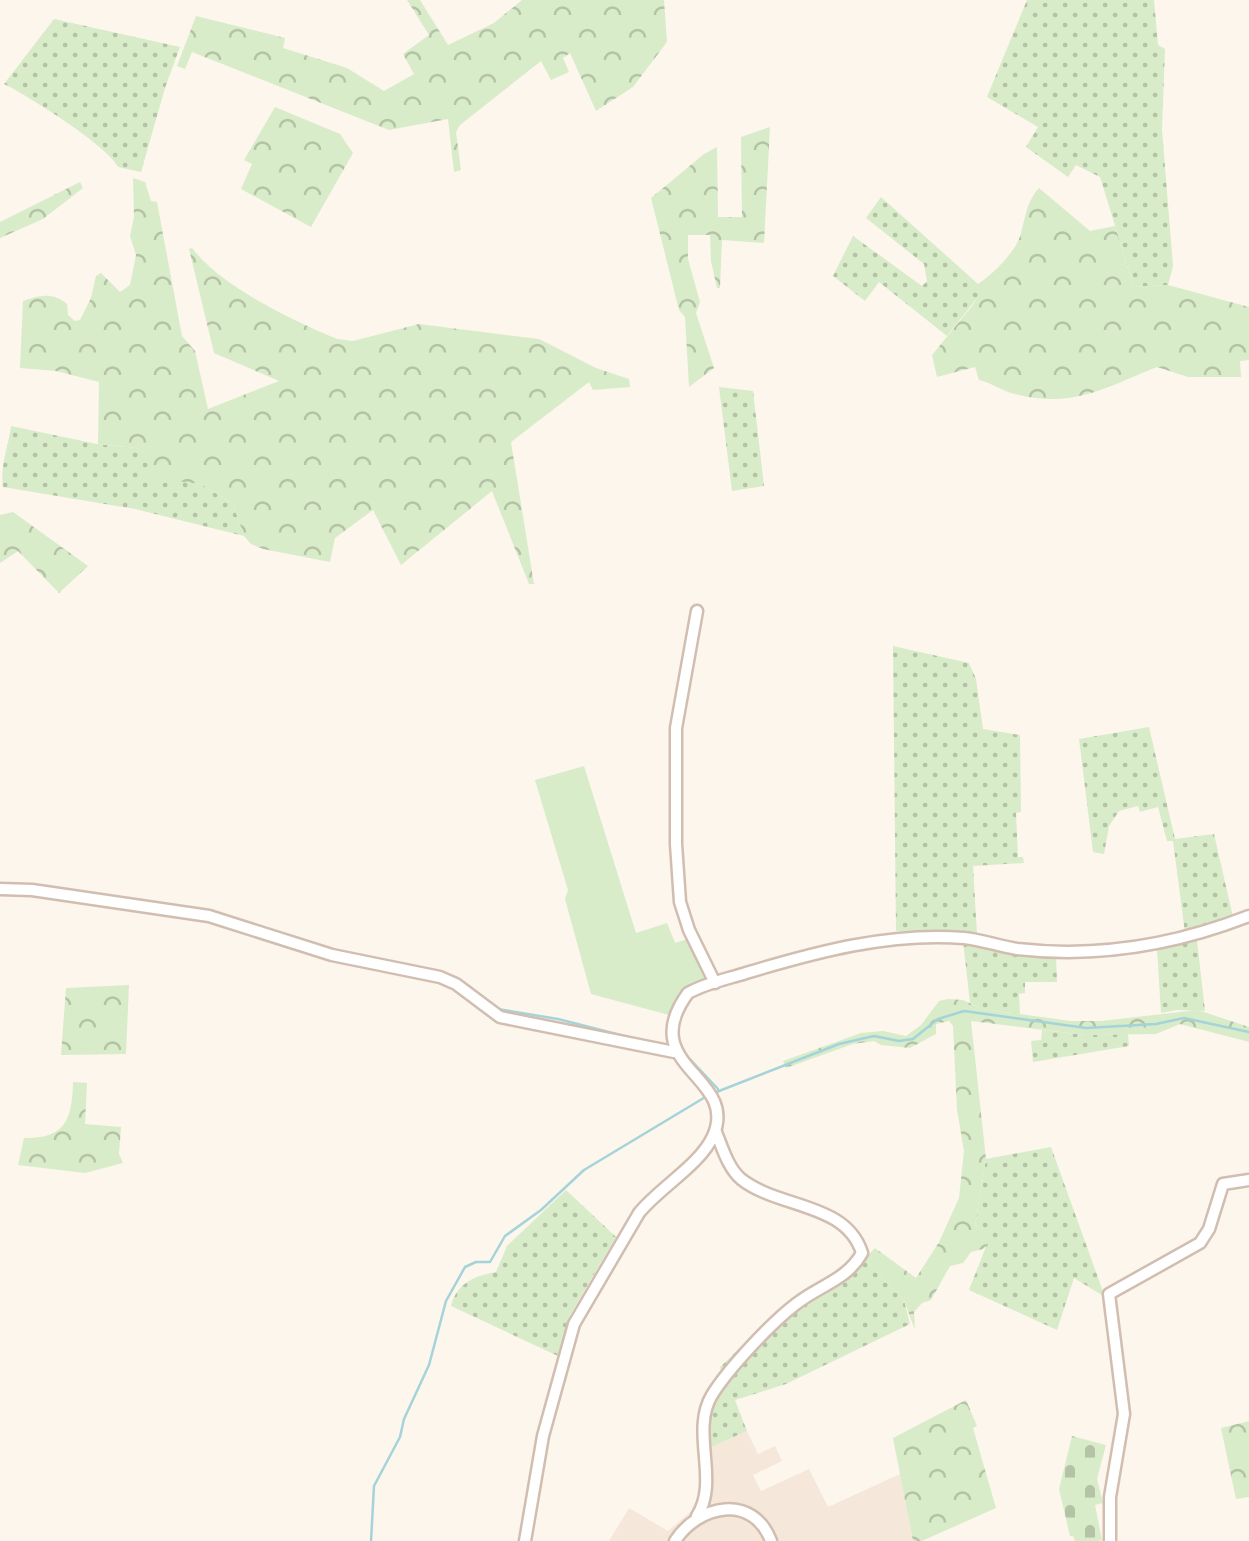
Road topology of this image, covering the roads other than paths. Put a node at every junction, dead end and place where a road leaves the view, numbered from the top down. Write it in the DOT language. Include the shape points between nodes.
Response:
graph roads {
  1 [pos="697,611"];
  2 [pos="0,890"];
  3 [pos="1249,916"];
  4 [pos="715,982"];
  5 [pos="674,1052"];
  6 [pos="716,1132"];
  7 [pos="1249,1180"];
  8 [pos="698,1516"];
  9 [pos="525,1541"];
  10 [pos="674,1541"];
  11 [pos="771,1541"];
  12 [pos="1110,1541"];
  1 -- 4 [label="street" via="676,728 676,844 680,902"];
  2 -- 5 [label="street" via="209,916 332,955 440,977 500,1017"];
  3 -- 4 [label="street" via="1136,947 1045,950 966,938 865,942"];
  4 -- 5 [label="street" via="681,1003"];
  5 -- 6 [label="street" via="710,1095"];
  6 -- 8 [label="street" via="738,1177 845,1223 862,1253 852,1270 794,1304 713,1394 705,1428 707,1502"];
  6 -- 9 [label="street" via="639,1214 574,1324 543,1436"];
  7 -- 12 [label="street" via="1223,1184 1200,1243 1109,1294 1124,1414"];
  8 -- 10 [label="street"];
  8 -- 11 [label="street" via="736,1509 754,1514"];
}
